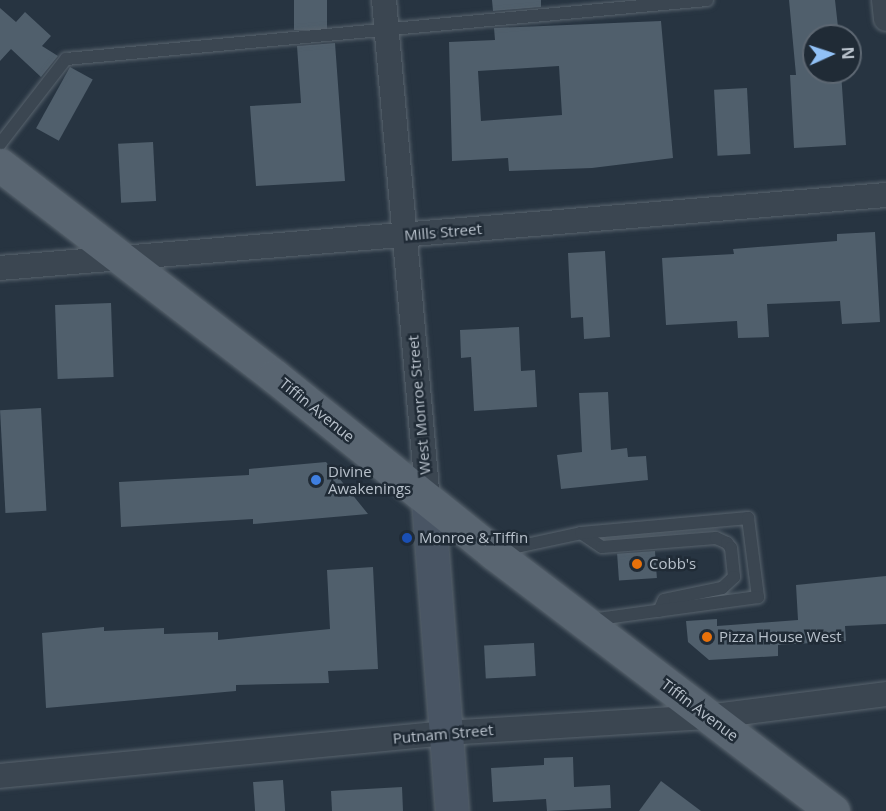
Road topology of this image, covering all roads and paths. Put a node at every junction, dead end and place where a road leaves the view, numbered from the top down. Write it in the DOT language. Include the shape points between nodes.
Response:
graph roads {
  1 [pos="384,0"];
  2 [pos="707,0"];
  3 [pos="884,0"];
  4 [pos="886,19"];
  5 [pos="387,32"];
  6 [pos="0,144"];
  7 [pos="0,165"];
  8 [pos="886,195"];
  9 [pos="403,236"];
  10 [pos="121,258"];
  11 [pos="0,268"];
  12 [pos="428,501"];
  13 [pos="581,533"];
  14 [pos="494,553"];
  15 [pos="659,611"];
  16 [pos="584,621"];
  17 [pos="886,694"];
  18 [pos="707,717"];
  19 [pos="446,733"];
  20 [pos="0,776"];
  21 [pos="452,811"];
  22 [pos="833,811"];
  1 -- 5 [label="street, West Monroe Street"];
  2 -- 5 [label="lane"];
  3 -- 4 [label="street"];
  5 -- 6 [label="lane" via="66,59"];
  5 -- 9 [label="street, West Monroe Street"];
  7 -- 10 [label="main road, Tiffin Avenue"];
  8 -- 9 [label="street, Mills Street"];
  9 -- 10 [label="street, Mills Street"];
  9 -- 12 [label="street, West Monroe Street"];
  10 -- 11 [label="street, Mills Street"];
  10 -- 12 [label="main road, Tiffin Avenue"];
  12 -- 14 [label="main road, Tiffin Avenue"];
  12 -- 19 [label="main road, West Monroe Street"];
  13 -- 14 [label="lane"];
  13 -- 15 [label="lane" via="602,547 716,538 727,543 734,577 722,588 664,600"];
  13 -- 15 [label="lane" via="748,518 758,597"];
  14 -- 16 [label="main road, Tiffin Avenue"];
  15 -- 16 [label="lane"];
  16 -- 18 [label="main road, Tiffin Avenue"];
  17 -- 18 [label="street, Putnam Street"];
  18 -- 19 [label="street, Putnam Street"];
  18 -- 22 [label="main road, Tiffin Avenue"];
  19 -- 20 [label="street, Putnam Street"];
  19 -- 21 [label="main road, West Monroe Street"];
}
